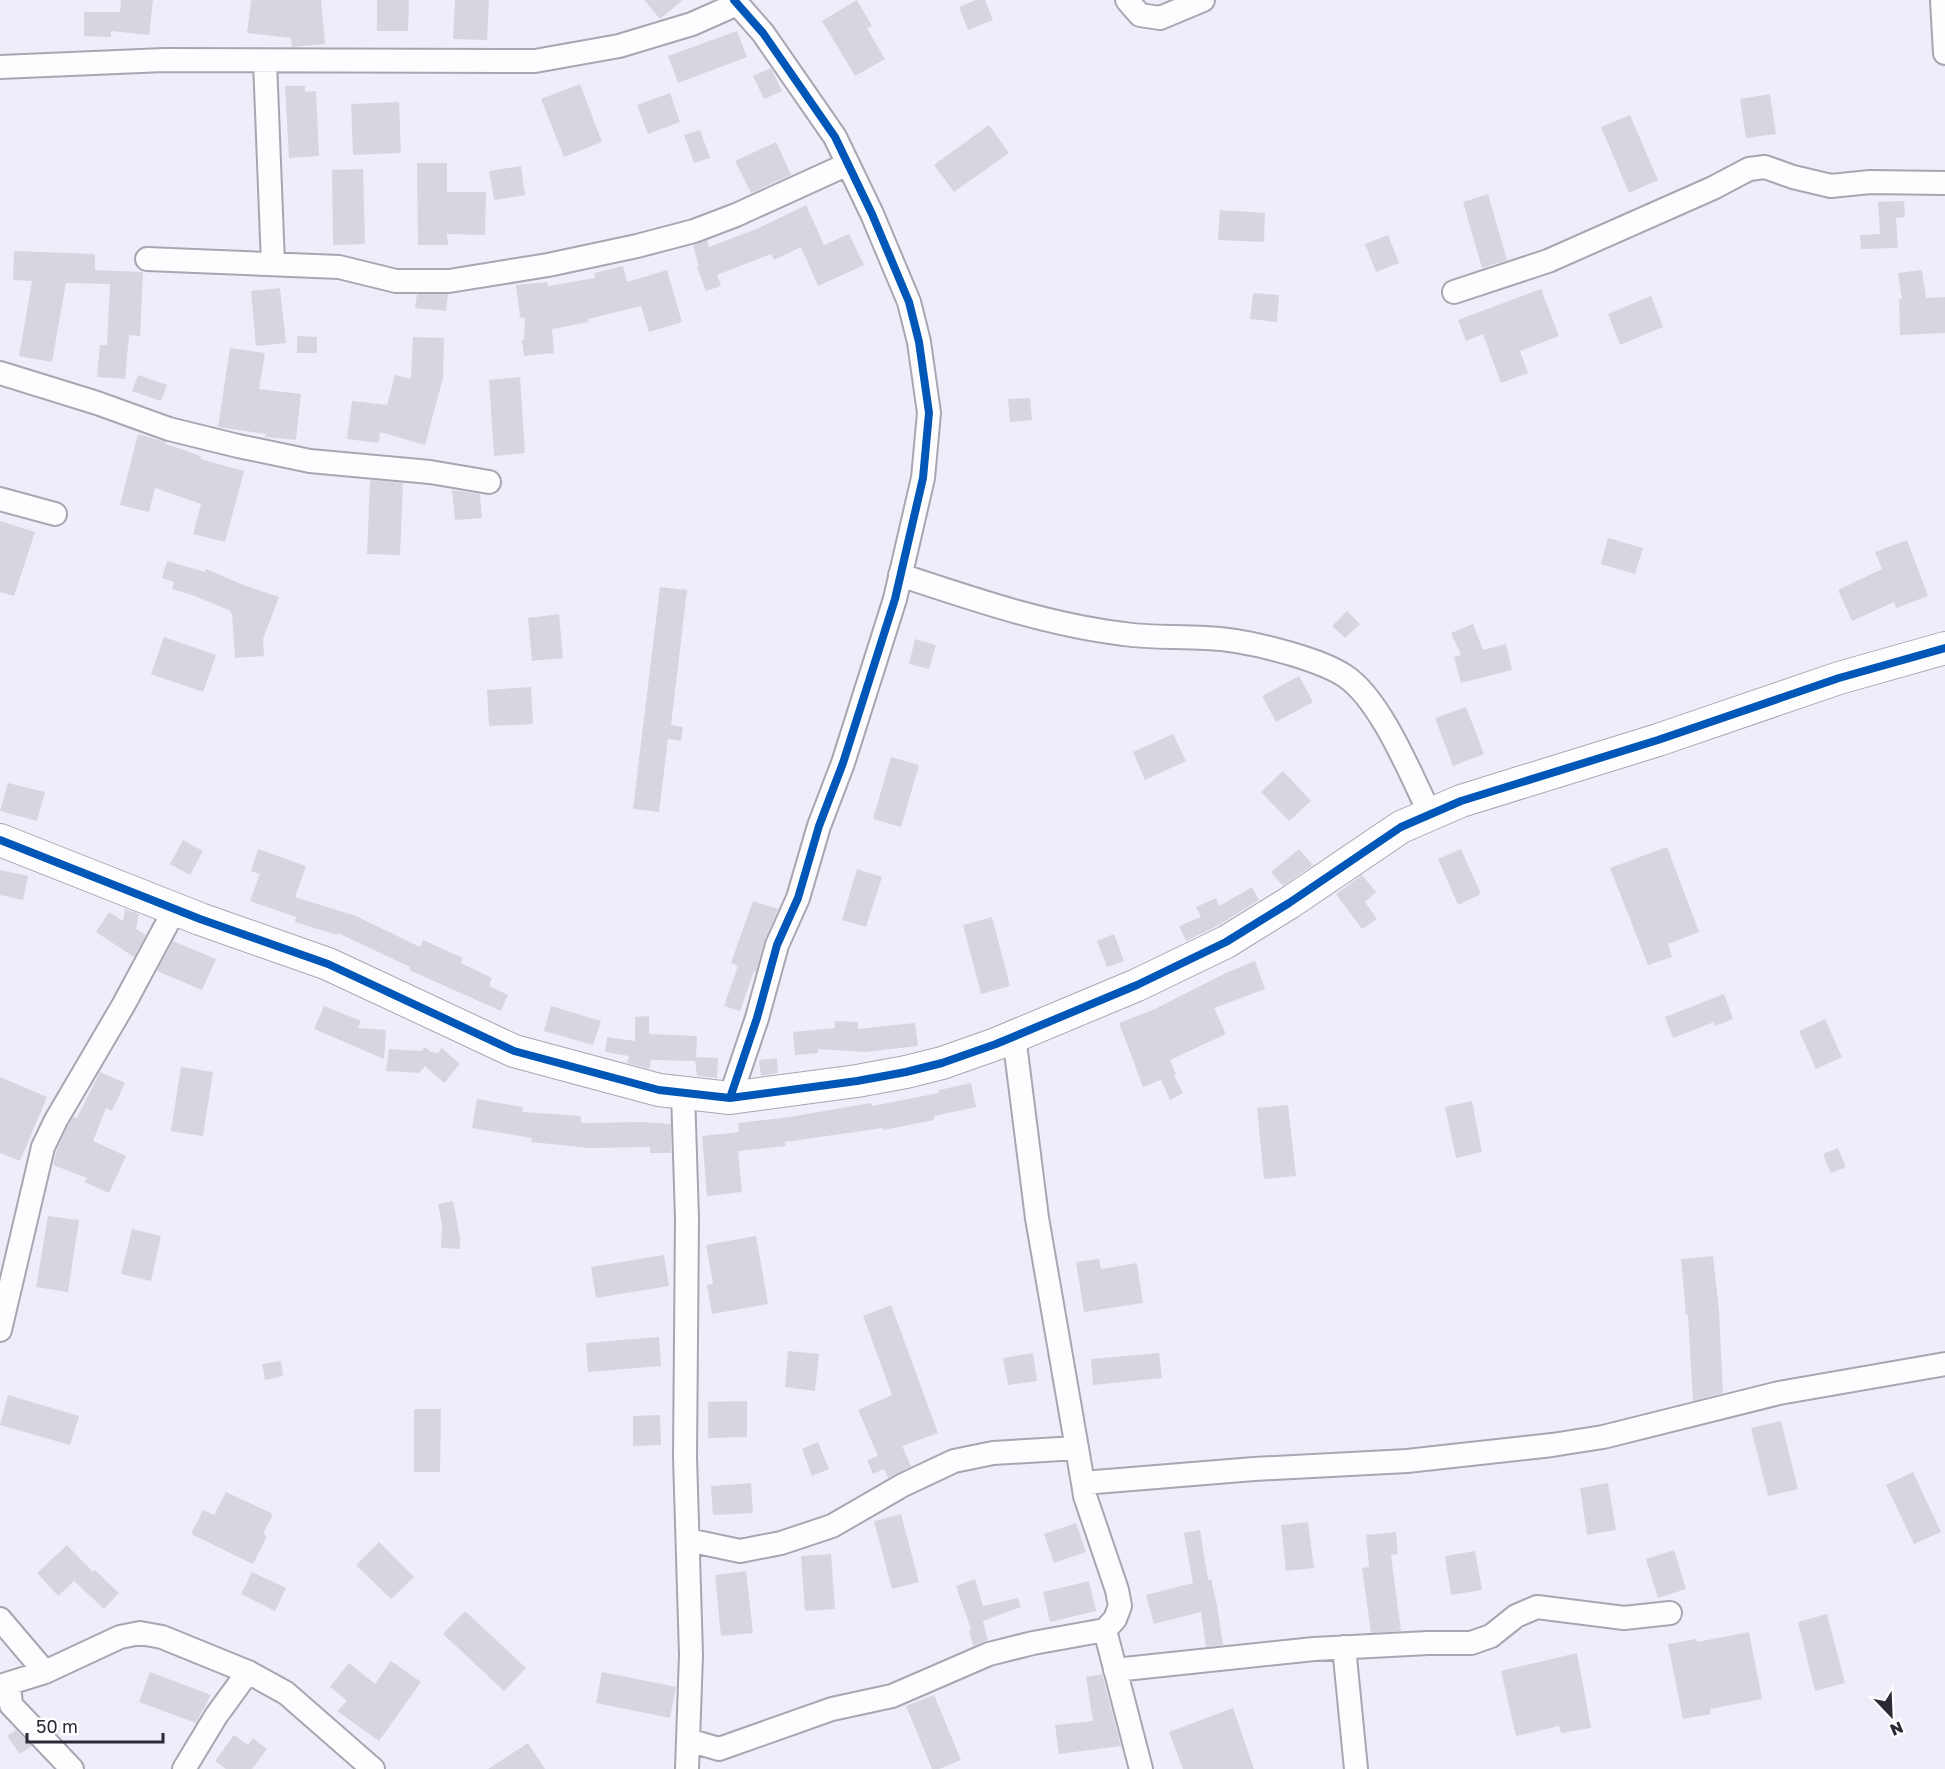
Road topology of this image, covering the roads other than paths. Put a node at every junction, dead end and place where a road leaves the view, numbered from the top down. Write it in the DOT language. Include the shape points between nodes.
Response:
graph roads {
  1 [pos="1127,0"];
  2 [pos="1203,0"];
  3 [pos="1942,0"];
  4 [pos="736,2"];
  5 [pos="1945,53"];
  6 [pos="265,61"];
  7 [pos="0,67"];
  8 [pos="848,164"];
  9 [pos="1945,183"];
  10 [pos="147,259"];
  11 [pos="273,264"];
  12 [pos="1454,292"];
  13 [pos="0,373"];
  14 [pos="489,482"];
  15 [pos="0,499"];
  16 [pos="55,514"];
  17 [pos="900,575"];
  18 [pos="1945,648"];
  19 [pos="1430,814"];
  20 [pos="0,840"];
  21 [pos="175,909"];
  22 [pos="1014,1036"];
  23 [pos="682,1092"];
  24 [pos="730,1098"];
  25 [pos="0,1330"];
  26 [pos="1945,1364"];
  27 [pos="1077,1448"];
  28 [pos="1083,1482"];
  29 [pos="688,1540"];
  30 [pos="1670,1613"];
  31 [pos="0,1619"];
  32 [pos="1105,1630"];
  33 [pos="1344,1647"];
  34 [pos="1115,1670"];
  35 [pos="45,1672"];
  36 [pos="248,1672"];
  37 [pos="5,1685"];
  38 [pos="688,1740"];
  39 [pos="72,1769"];
  40 [pos="184,1769"];
  41 [pos="373,1769"];
  42 [pos="687,1769"];
  43 [pos="1141,1769"];
  44 [pos="1356,1769"];
  1 -- 2 [label="street" via="1140,15 1160,18"];
  3 -- 5 [label="street"];
  4 -- 6 [label="street" via="692,24 619,46 535,61"];
  4 -- 8 [label="street" via="796,78"];
  6 -- 7 [label="street" via="164,60"];
  6 -- 11 [label="street"];
  8 -- 11 [label="street" via="694,231 548,265 418,282 396,281 339,267"];
  8 -- 17 [label="street" via="909,302 929,413 923,478"];
  9 -- 12 [label="street" via="1830,186 1765,167 1749,169 1548,261"];
  10 -- 11 [label="street"];
  13 -- 14 [label="street" via="169,429 238,446 310,461 430,472"];
  15 -- 16 [label="street"];
  17 -- 19 [label="street" via="1014,611 1085,627 1124,634 1242,641 1314,661 1345,676 1362,692 1385,727"];
  17 -- 24 [label="street" via="843,763 798,898 777,945"];
  18 -- 19 [label="street" via="1839,678"];
  19 -- 22 [label="street" via="1401,826 1226,942 1137,985"];
  20 -- 21 [label="street"];
  21 -- 23 [label="street" via="328,964 513,1051 658,1090"];
  21 -- 25 [label="street" via="43,1147"];
  22 -- 24 [label="street" via="942,1064 906,1072"];
  22 -- 27 [label="street" via="1037,1218"];
  23 -- 24 [label="street"];
  23 -- 29 [label="street" via="687,1219"];
  26 -- 28 [label="street" via="1779,1394 1603,1437 1552,1445 1407,1461"];
  27 -- 28 [label="street"];
  27 -- 29 [label="street" via="993,1452 954,1461 832,1526 781,1543 740,1551"];
  28 -- 32 [label="street" via="1120,1606"];
  29 -- 38 [label="street"];
  30 -- 33 [label="street" via="1624,1618 1537,1607 1516,1616 1491,1636 1471,1643"];
  31 -- 35 [label="street"];
  32 -- 34 [label="street"];
  32 -- 38 [label="street" via="989,1654 892,1696 832,1709 719,1749"];
  33 -- 34 [label="street"];
  33 -- 44 [label="street"];
  34 -- 43 [label="street"];
  35 -- 36 [label="street" via="120,1637 140,1633 162,1637"];
  35 -- 37 [label="street"];
  36 -- 40 [label="street"];
  36 -- 41 [label="street" via="286,1693"];
  37 -- 39 [label="street" via="11,1705"];
  38 -- 42 [label="street"];
}
